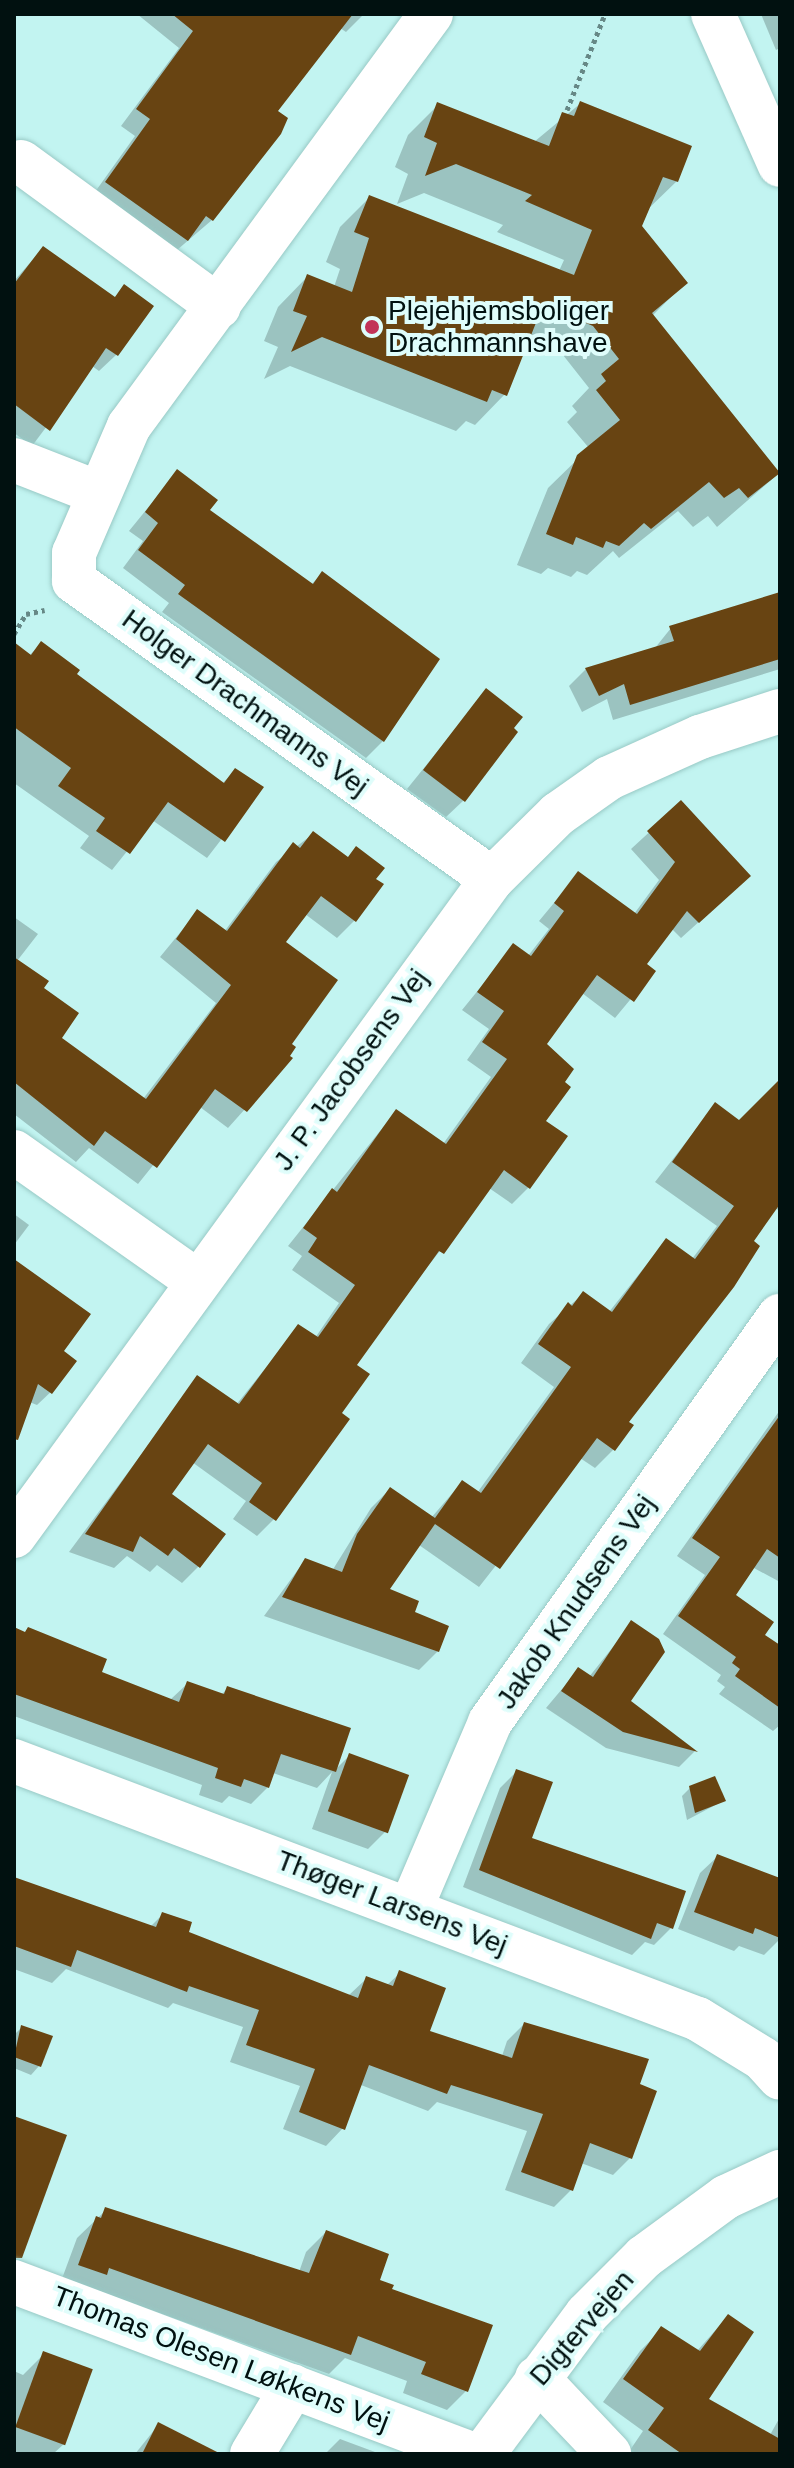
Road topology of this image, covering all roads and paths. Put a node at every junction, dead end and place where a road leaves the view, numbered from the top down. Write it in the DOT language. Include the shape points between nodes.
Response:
graph roads {
  1 [pos="431,14"];
  2 [pos="605,14"];
  3 [pos="713,14"];
  4 [pos="567,110"];
  5 [pos="21,162"];
  6 [pos="780,165"];
  7 [pos="219,307"];
  8 [pos="14,460"];
  9 [pos="98,493"];
  10 [pos="780,711"];
  11 [pos="492,879"];
  12 [pos="14,1152"];
  13 [pos="197,1281"];
  14 [pos="780,1316"];
  15 [pos="14,1536"];
  16 [pos="14,1761"];
  17 [pos="410,1910"];
  18 [pos="774,2057"];
  19 [pos="780,2172"];
  20 [pos="14,2282"];
  21 [pos="537,2378"];
  22 [pos="293,2386"];
  23 [pos="252,2454"];
  24 [pos="472,2454"];
  25 [pos="483,2454"];
  26 [pos="609,2454"];
  1 -- 7 [label="street, Holger Drachmanns Vej"];
  2 -- 4 [label="path"];
  3 -- 6 [label="street"];
  5 -- 7 [label="street"];
  7 -- 9 [label="street, Holger Drachmanns Vej" via="129,426"];
  8 -- 9 [label="street"];
  9 -- 11 [label="street, Holger Drachmanns Vej" via="74,553 74,581"];
  10 -- 11 [label="street, J. P. Jacobsens Vej" via="700,737 609,778 558,814"];
  11 -- 13 [label="street, J. P. Jacobsens Vej"];
  12 -- 13 [label="street"];
  13 -- 15 [label="street, J. P. Jacobsens Vej"];
  14 -- 17 [label="street, Jakob Knudsens Vej" via="490,1722"];
  16 -- 17 [label="street, Thøger Larsens Vej"];
  17 -- 18 [label="street, Thøger Larsens Vej" via="698,2019"];
  19 -- 21 [label="street, Digtervejen" via="726,2197 644,2257 587,2314"];
  20 -- 22 [label="street, Thomas Olesen Løkkens Vej"];
  21 -- 25 [label="street, Digtervejen"];
  21 -- 26 [label="street"];
  22 -- 23 [label="street"];
  22 -- 24 [label="street, Thomas Olesen Løkkens Vej"];
}
